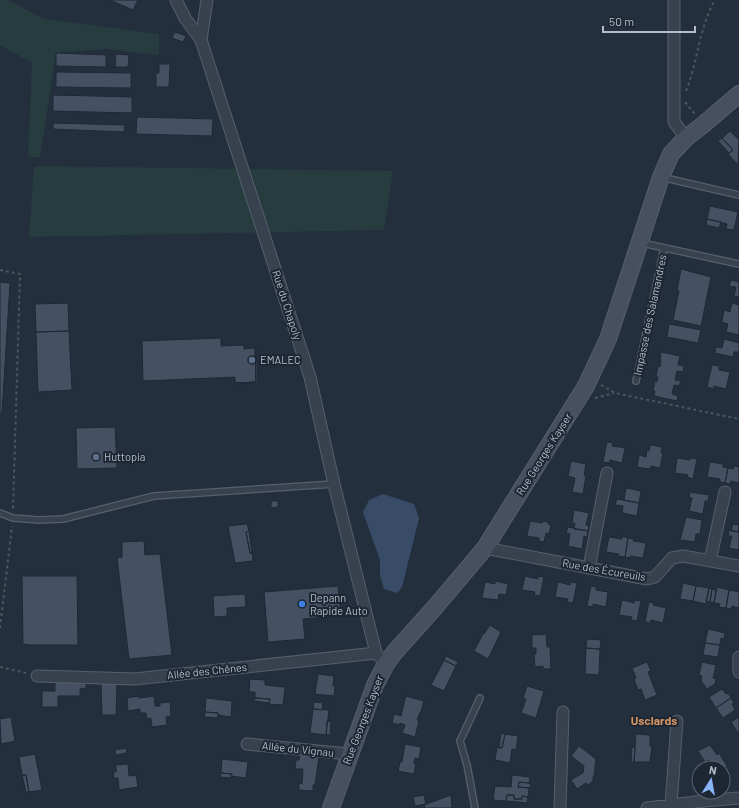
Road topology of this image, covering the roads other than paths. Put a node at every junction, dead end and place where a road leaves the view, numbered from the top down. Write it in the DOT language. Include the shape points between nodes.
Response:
graph roads {
  1 [pos="176,0"];
  2 [pos="207,0"];
  3 [pos="674,0"];
  4 [pos="202,40"];
  5 [pos="739,94"];
  6 [pos="686,138"];
  7 [pos="661,177"];
  8 [pos="739,195"];
  9 [pos="639,243"];
  10 [pos="664,248"];
  11 [pos="739,264"];
  12 [pos="636,381"];
  13 [pos="607,473"];
  14 [pos="334,484"];
  15 [pos="725,492"];
  16 [pos="0,513"];
  17 [pos="485,548"];
  18 [pos="710,561"];
  19 [pos="739,566"];
  20 [pos="589,568"];
  21 [pos="739,657"];
  22 [pos="381,658"];
  23 [pos="739,672"];
  24 [pos="37,676"];
  25 [pos="480,698"];
  26 [pos="563,712"];
  27 [pos="677,721"];
  28 [pos="247,744"];
  29 [pos="349,754"];
  30 [pos="739,798"];
  31 [pos="671,805"];
  32 [pos="331,808"];
  33 [pos="475,808"];
  34 [pos="560,808"];
  35 [pos="649,808"];
  1 -- 4 [label="street, Rue du Chapoly" via="185,18"];
  2 -- 4 [label="street, Rue du Chapoly"];
  3 -- 6 [label="street" via="674,122"];
  4 -- 14 [label="street, Rue du Chapoly" via="310,377"];
  5 -- 6 [label="street, Rue Georges Kayser"];
  6 -- 7 [label="street, Rue Georges Kayser" via="672,154"];
  7 -- 8 [label="lane"];
  7 -- 9 [label="street, Rue Georges Kayser"];
  9 -- 10 [label="lane"];
  9 -- 17 [label="street, Rue Georges Kayser" via="608,339 586,386"];
  10 -- 11 [label="lane"];
  10 -- 12 [label="lane, Impasse des Salamandres"];
  13 -- 20 [label="street"];
  14 -- 16 [label="lane" via="154,496 63,519 13,518"];
  14 -- 22 [label="street, Rue du Chapoly"];
  15 -- 18 [label="street"];
  17 -- 20 [label="street, Rue des Écureuils"];
  17 -- 22 [label="street, Rue Georges Kayser" via="394,653"];
  18 -- 19 [label="street, Rue des Écureuils"];
  18 -- 20 [label="street, Rue des Écureuils" via="683,556 672,558 655,577 647,579"];
  21 -- 23 [label="street"];
  22 -- 24 [label="street, Allée des Chênes" via="135,679"];
  22 -- 29 [label="street, Rue Georges Kayser" via="375,685"];
  25 -- 33 [label="lane" via="460,741"];
  26 -- 34 [label="street"];
  27 -- 31 [label="street"];
  28 -- 29 [label="street, Allée du Vignau"];
  29 -- 32 [label="street, Rue Georges Kayser"];
  30 -- 31 [label="street"];
  31 -- 35 [label="street"];
}
